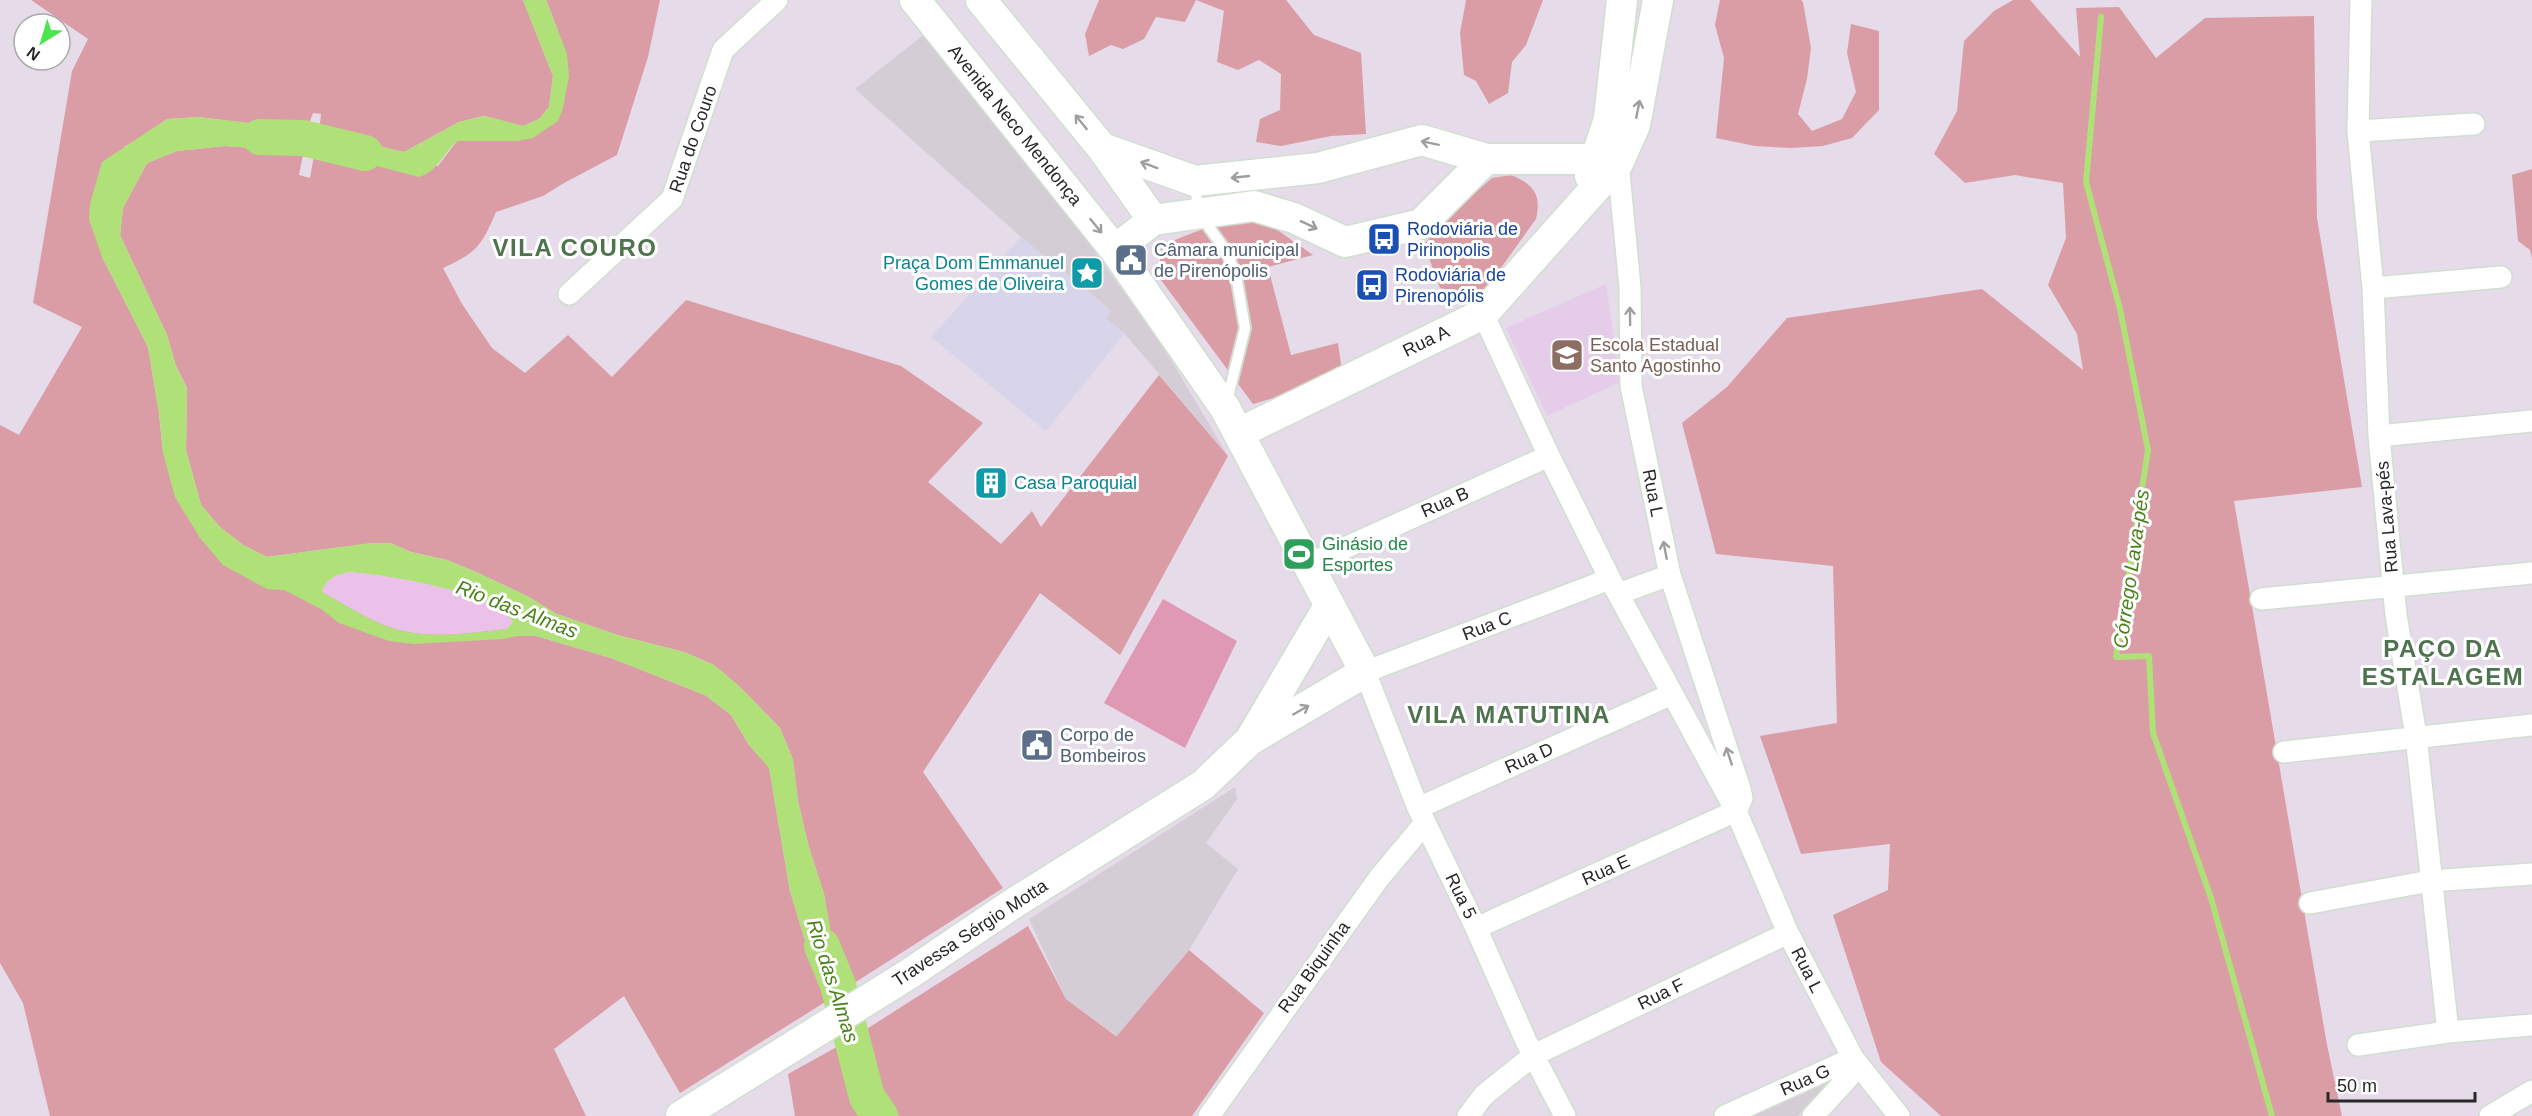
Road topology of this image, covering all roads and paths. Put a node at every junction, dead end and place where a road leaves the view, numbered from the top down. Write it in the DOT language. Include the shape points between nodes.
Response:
graph roads {
  1 [pos="777,0"];
  2 [pos="915,0"];
  3 [pos="981,0"];
  4 [pos="1622,0"];
  5 [pos="1658,0"];
  6 [pos="2361,0"];
  7 [pos="2474,124"];
  8 [pos="2358,131"];
  9 [pos="1102,148"];
  10 [pos="1486,159"];
  11 [pos="1607,161"];
  12 [pos="1195,181"];
  13 [pos="1198,212"];
  14 [pos="1153,220"];
  15 [pos="1116,250"];
  16 [pos="2501,277"];
  17 [pos="2373,288"];
  18 [pos="569,294"];
  19 [pos="1483,314"];
  20 [pos="1232,420"];
  21 [pos="2531,420"];
  22 [pos="2379,436"];
  23 [pos="1549,456"];
  24 [pos="1309,564"];
  25 [pos="2532,573"];
  26 [pos="1670,575"];
  27 [pos="1614,586"];
  28 [pos="2393,587"];
  29 [pos="2261,599"];
  30 [pos="1329,606"];
  31 [pos="1365,672"];
  32 [pos="1672,694"];
  33 [pos="2532,725"];
  34 [pos="2416,736"];
  35 [pos="1250,740"];
  36 [pos="2284,752"];
  37 [pos="1736,811"];
  38 [pos="1422,816"];
  39 [pos="2532,874"];
  40 [pos="2430,881"];
  41 [pos="2310,903"];
  42 [pos="1476,928"];
  43 [pos="1788,933"];
  44 [pos="2532,1025"];
  45 [pos="2448,1032"];
  46 [pos="2358,1045"];
  47 [pos="1534,1055"];
  48 [pos="1856,1063"];
  49 [pos="2532,1091"];
  50 [pos="681,1116"];
  51 [pos="1209,1116"];
  52 [pos="1468,1116"];
  53 [pos="1565,1116"];
  54 [pos="1725,1116"];
  55 [pos="1813,1116"];
  56 [pos="1899,1116"];
  57 [pos="2490,1116"];
  1 -- 18 [label="street, Rua do Couro" via="723,50 672,199"];
  2 -- 15 [label="street, Avenida Neco Mendonça, one-way"];
  9 -- 3 [label="street, one-way"];
  4 -- 11 [label="street"];
  11 -- 5 [label="street, one-way" via="1635,125"];
  6 -- 8 [label="street, Rua Lava-pés"];
  7 -- 8 [label="street"];
  8 -- 17 [label="street, Rua Lava-pés"];
  12 -- 9 [label="street, one-way"];
  9 -- 14 [label="street"];
  10 -- 11 [label="street"];
  10 -- 12 [label="street, one-way" via="1422,140 1318,168"];
  13 -- 10 [label="street, one-way" via="1254,206 1294,218 1345,242 1421,224"];
  11 -- 19 [label="street, Rua A" via="1580,206"];
  26 -- 11 [label="street, Rua L, one-way" via="1632,386 1630,287"];
  12 -- 13 [label="lane"];
  13 -- 14 [label="street"];
  13 -- 20 [label="lane" via="1226,251 1236,275 1245,328"];
  14 -- 15 [label="street"];
  15 -- 20 [label="street, Avenida Neco Mendonça"];
  16 -- 17 [label="street"];
  17 -- 22 [label="street, Rua Lava-pés"];
  19 -- 20 [label="street, Rua A"];
  19 -- 23 [label="street, Rua L"];
  20 -- 24 [label="street, Avenida Neco Mendonça"];
  21 -- 22 [label="street"];
  22 -- 28 [label="street, Rua Lava-pés"];
  23 -- 24 [label="street, Rua B"];
  23 -- 27 [label="street, Rua L"];
  24 -- 30 [label="street, Avenida Neco Mendonça"];
  25 -- 28 [label="street"];
  26 -- 27 [label="street, Rua C"];
  37 -- 26 [label="street, Rua L, one-way" via="1742,798 1740,789"];
  27 -- 31 [label="street, Rua C"];
  27 -- 32 [label="street, Rua L"];
  28 -- 29 [label="street"];
  28 -- 34 [label="street, Rua Lava-pés"];
  30 -- 31 [label="street, Avenida Neco Mendonça"];
  30 -- 35 [label="street"];
  35 -- 31 [label="street, one-way"];
  31 -- 38 [label="street, Rua 5"];
  32 -- 37 [label="street, Rua L"];
  32 -- 38 [label="street, Rua D"];
  33 -- 34 [label="street"];
  34 -- 36 [label="street"];
  34 -- 40 [label="street, Rua Lava-pés"];
  35 -- 50 [label="street, Travessa Sérgio Motta" via="1203,785"];
  37 -- 42 [label="street, Rua E"];
  37 -- 43 [label="street, Rua L"];
  38 -- 42 [label="street, Rua 5"];
  38 -- 51 [label="street, Rua Biquinha"];
  39 -- 40 [label="street"];
  40 -- 41 [label="street"];
  40 -- 45 [label="street, Rua Lava-pés"];
  42 -- 47 [label="street, Rua 5"];
  43 -- 47 [label="street, Rua F"];
  43 -- 48 [label="street, Rua L"];
  44 -- 45 [label="street"];
  45 -- 46 [label="street"];
  47 -- 52 [label="street" via="1484,1095"];
  47 -- 53 [label="street, Rua 5"];
  48 -- 54 [label="street, Rua G"];
  48 -- 55 [label="street"];
  48 -- 56 [label="street, Rua L"];
  49 -- 57 [label="street"];
}
